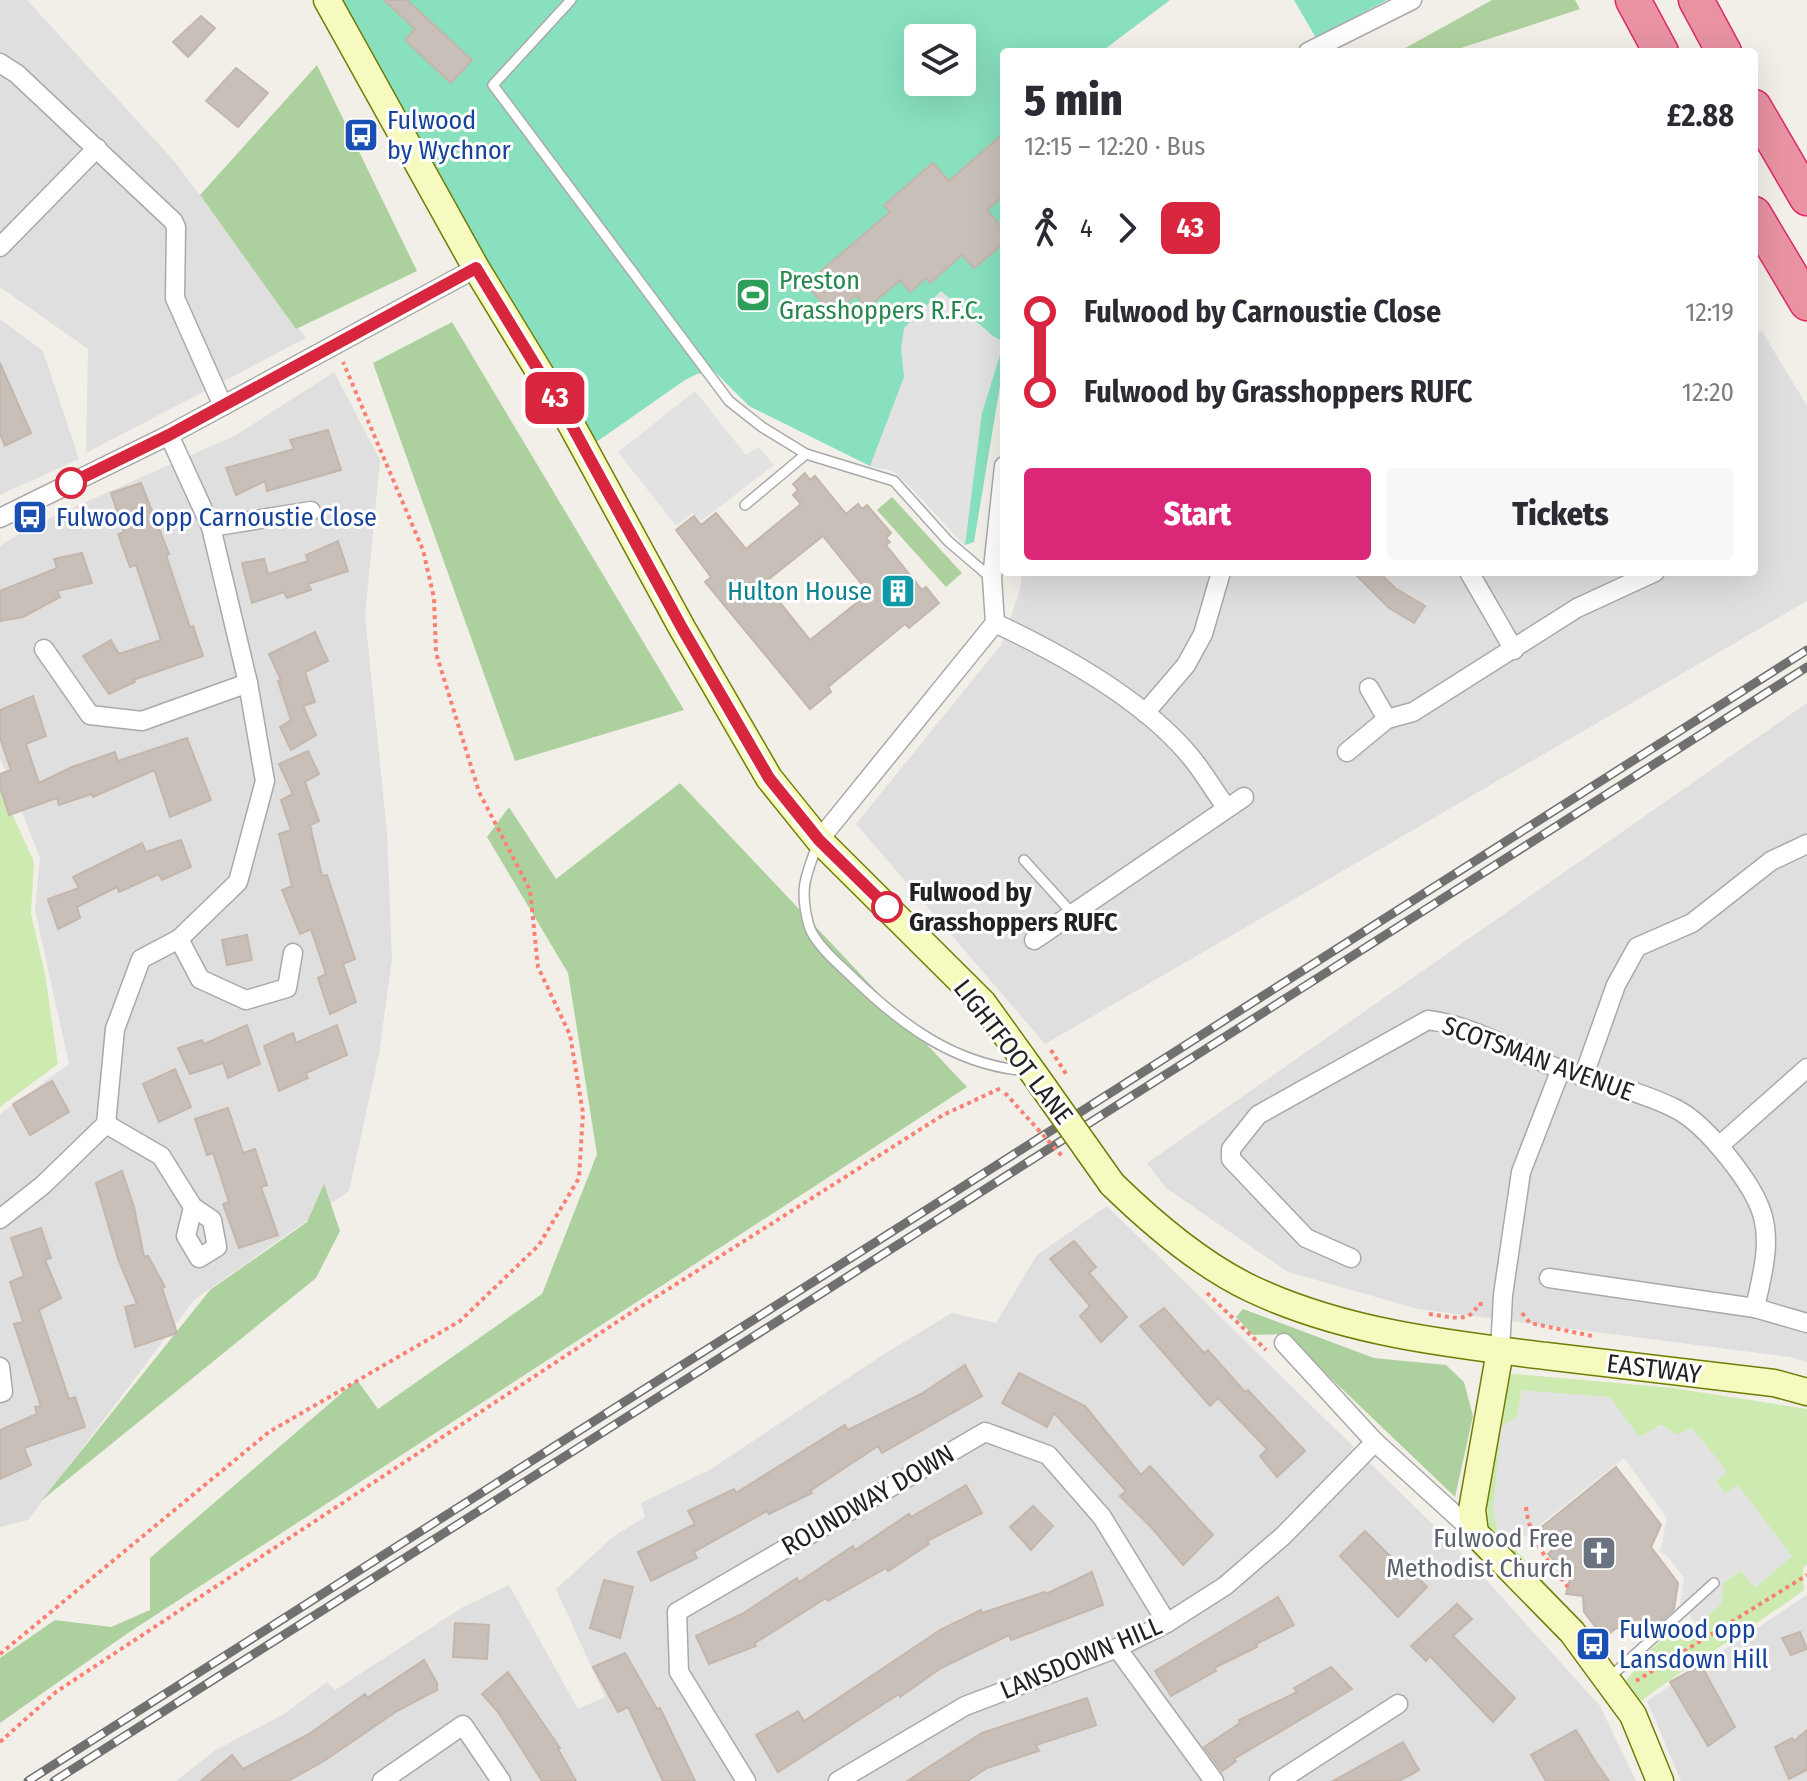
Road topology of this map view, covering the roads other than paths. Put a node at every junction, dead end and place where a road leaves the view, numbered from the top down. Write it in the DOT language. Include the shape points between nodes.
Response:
graph roads {
  1 [pos="327,0"];
  2 [pos="571,0"];
  3 [pos="1412,0"];
  4 [pos="1633,0"];
  5 [pos="1696,0"];
  6 [pos="1316,48"];
  7 [pos="1659,48"];
  8 [pos="1722,48"];
  9 [pos="0,63"];
  10 [pos="1758,114"];
  11 [pos="97,148"];
  12 [pos="1807,198"];
  13 [pos="1758,221"];
  14 [pos="0,247"];
  15 [pos="476,268"];
  16 [pos="1807,303"];
  17 [pos="223,406"];
  18 [pos="169,435"];
  19 [pos="806,454"];
  20 [pos="1000,503"];
  21 [pos="745,505"];
  22 [pos="311,511"];
  23 [pos="1,514"];
  24 [pos="211,527"];
  25 [pos="1220,576"];
  26 [pos="1471,576"];
  27 [pos="1646,576"];
  28 [pos="992,578"];
  29 [pos="995,623"];
  30 [pos="44,649"];
  31 [pos="1514,650"];
  32 [pos="248,683"];
  33 [pos="1369,688"];
  34 [pos="1145,713"];
  35 [pos="1387,719"];
  36 [pos="1347,752"];
  37 [pos="1244,797"];
  38 [pos="1226,807"];
  39 [pos="819,840"];
  40 [pos="1807,844"];
  41 [pos="1024,860"];
  42 [pos="1072,913"];
  43 [pos="179,939"];
  44 [pos="1034,940"];
  45 [pos="293,953"];
  46 [pos="1038,1060"];
  47 [pos="1807,1068"];
  48 [pos="1561,1069"];
  49 [pos="1584,1075"];
  50 [pos="106,1124"];
  51 [pos="1719,1146"];
  52 [pos="193,1207"];
  53 [pos="0,1219"];
  54 [pos="1351,1258"];
  55 [pos="1549,1278"];
  56 [pos="1755,1308"];
  57 [pos="1807,1323"];
  58 [pos="1284,1343"];
  59 [pos="1500,1351"];
  60 [pos="0,1367"];
  61 [pos="1807,1392"];
  62 [pos="0,1393"];
  63 [pos="1375,1442"];
  64 [pos="1475,1533"];
  65 [pos="1714,1583"];
  66 [pos="1167,1623"];
  67 [pos="1117,1648"];
  68 [pos="1612,1686"];
  69 [pos="1398,1704"];
  70 [pos="382,1781"];
  71 [pos="501,1781"];
  72 [pos="746,1781"];
  73 [pos="838,1781"];
  74 [pos="1214,1781"];
  75 [pos="1279,1781"];
  76 [pos="1660,1781"];
  1 -- 15 [label="main road, LIGHTFOOT LANE"];
  2 -- 19 [label="lane" via="493,85 729,401"];
  3 -- 6 [label="street"];
  4 -- 7 [label="highway"];
  5 -- 8 [label="highway"];
  9 -- 11 [label="street"];
  10 -- 12 [label="highway"];
  11 -- 14 [label="street"];
  11 -- 17 [label="street" via="176,227 175,298"];
  13 -- 16 [label="highway"];
  15 -- 17 [label="street"];
  15 -- 39 [label="main road, LIGHTFOOT LANE" via="571,424 769,778"];
  17 -- 18 [label="street"];
  18 -- 23 [label="street"];
  18 -- 24 [label="street"];
  19 -- 21 [label="lane"];
  19 -- 28 [label="lane" via="894,481 948,541"];
  20 -- 28 [label="street"];
  22 -- 24 [label="street"];
  24 -- 32 [label="street"];
  25 -- 34 [label="street" via="1203,634 1186,665"];
  26 -- 31 [label="street"];
  27 -- 31 [label="street" via="1577,608"];
  28 -- 29 [label="street"];
  29 -- 34 [label="street" via="1045,646"];
  29 -- 39 [label="street"];
  30 -- 32 [label="street" via="90,715 142,721"];
  31 -- 35 [label="street" via="1413,712"];
  32 -- 43 [label="street" via="265,781 238,882"];
  33 -- 35 [label="street"];
  34 -- 38 [label="street" via="1193,759"];
  35 -- 36 [label="street"];
  37 -- 38 [label="street"];
  38 -- 42 [label="street"];
  39 -- 46 [label="main road, LIGHTFOOT LANE"];
  39 -- 46 [label="lane" via="802,886 810,930 838,964 891,1015 942,1048 1003,1069"];
  40 -- 49 [label="street" via="1771,861 1692,923 1637,947 1616,985"];
  41 -- 42 [label="lane"];
  42 -- 44 [label="street"];
  43 -- 45 [label="street" via="200,979 246,1000 287,988"];
  43 -- 50 [label="street" via="141,959 115,1029"];
  46 -- 59 [label="main road, LIGHTFOOT LANE, bridge" via="1112,1184 1216,1267 1252,1289 1356,1326"];
  47 -- 51 [label="street"];
  48 -- 49 [label="street, SCOTSMAN AVENUE"];
  48 -- 54 [label="street, SCOTSMAN AVENUE" via="1449,1023 1428,1020 1258,1115 1231,1149 1231,1159 1306,1238"];
  48 -- 59 [label="street" via="1521,1172"];
  49 -- 51 [label="street, SCOTSMAN AVENUE" via="1678,1110"];
  50 -- 52 [label="street" via="161,1156"];
  50 -- 53 [label="street"];
  51 -- 56 [label="street, SCOTSMAN AVENUE" via="1763,1216 1766,1247"];
  55 -- 56 [label="street"];
  56 -- 57 [label="street"];
  58 -- 63 [label="street"];
  59 -- 61 [label="main road, EASTWAY" via="1774,1383"];
  59 -- 64 [label="main road" via="1472,1510"];
  60 -- 62 [label="street"];
  63 -- 64 [label="street"];
  63 -- 66 [label="street, LANSDOWN HILL" via="1283,1536 1237,1576"];
  64 -- 68 [label="main road" via="1572,1632"];
  65 -- 68 [label="lane"];
  66 -- 67 [label="street, LANSDOWN HILL"];
  66 -- 72 [label="street, ROUNDWAY DOWN" via="1102,1517 1048,1455 985,1432 677,1612 679,1672"];
  67 -- 73 [label="street, LANSDOWN HILL" via="965,1706"];
  67 -- 74 [label="street"];
  68 -- 76 [label="main road" via="1633,1715"];
  69 -- 75 [label="street"];
  70 -- 71 [label="street" via="463,1725"];
}
